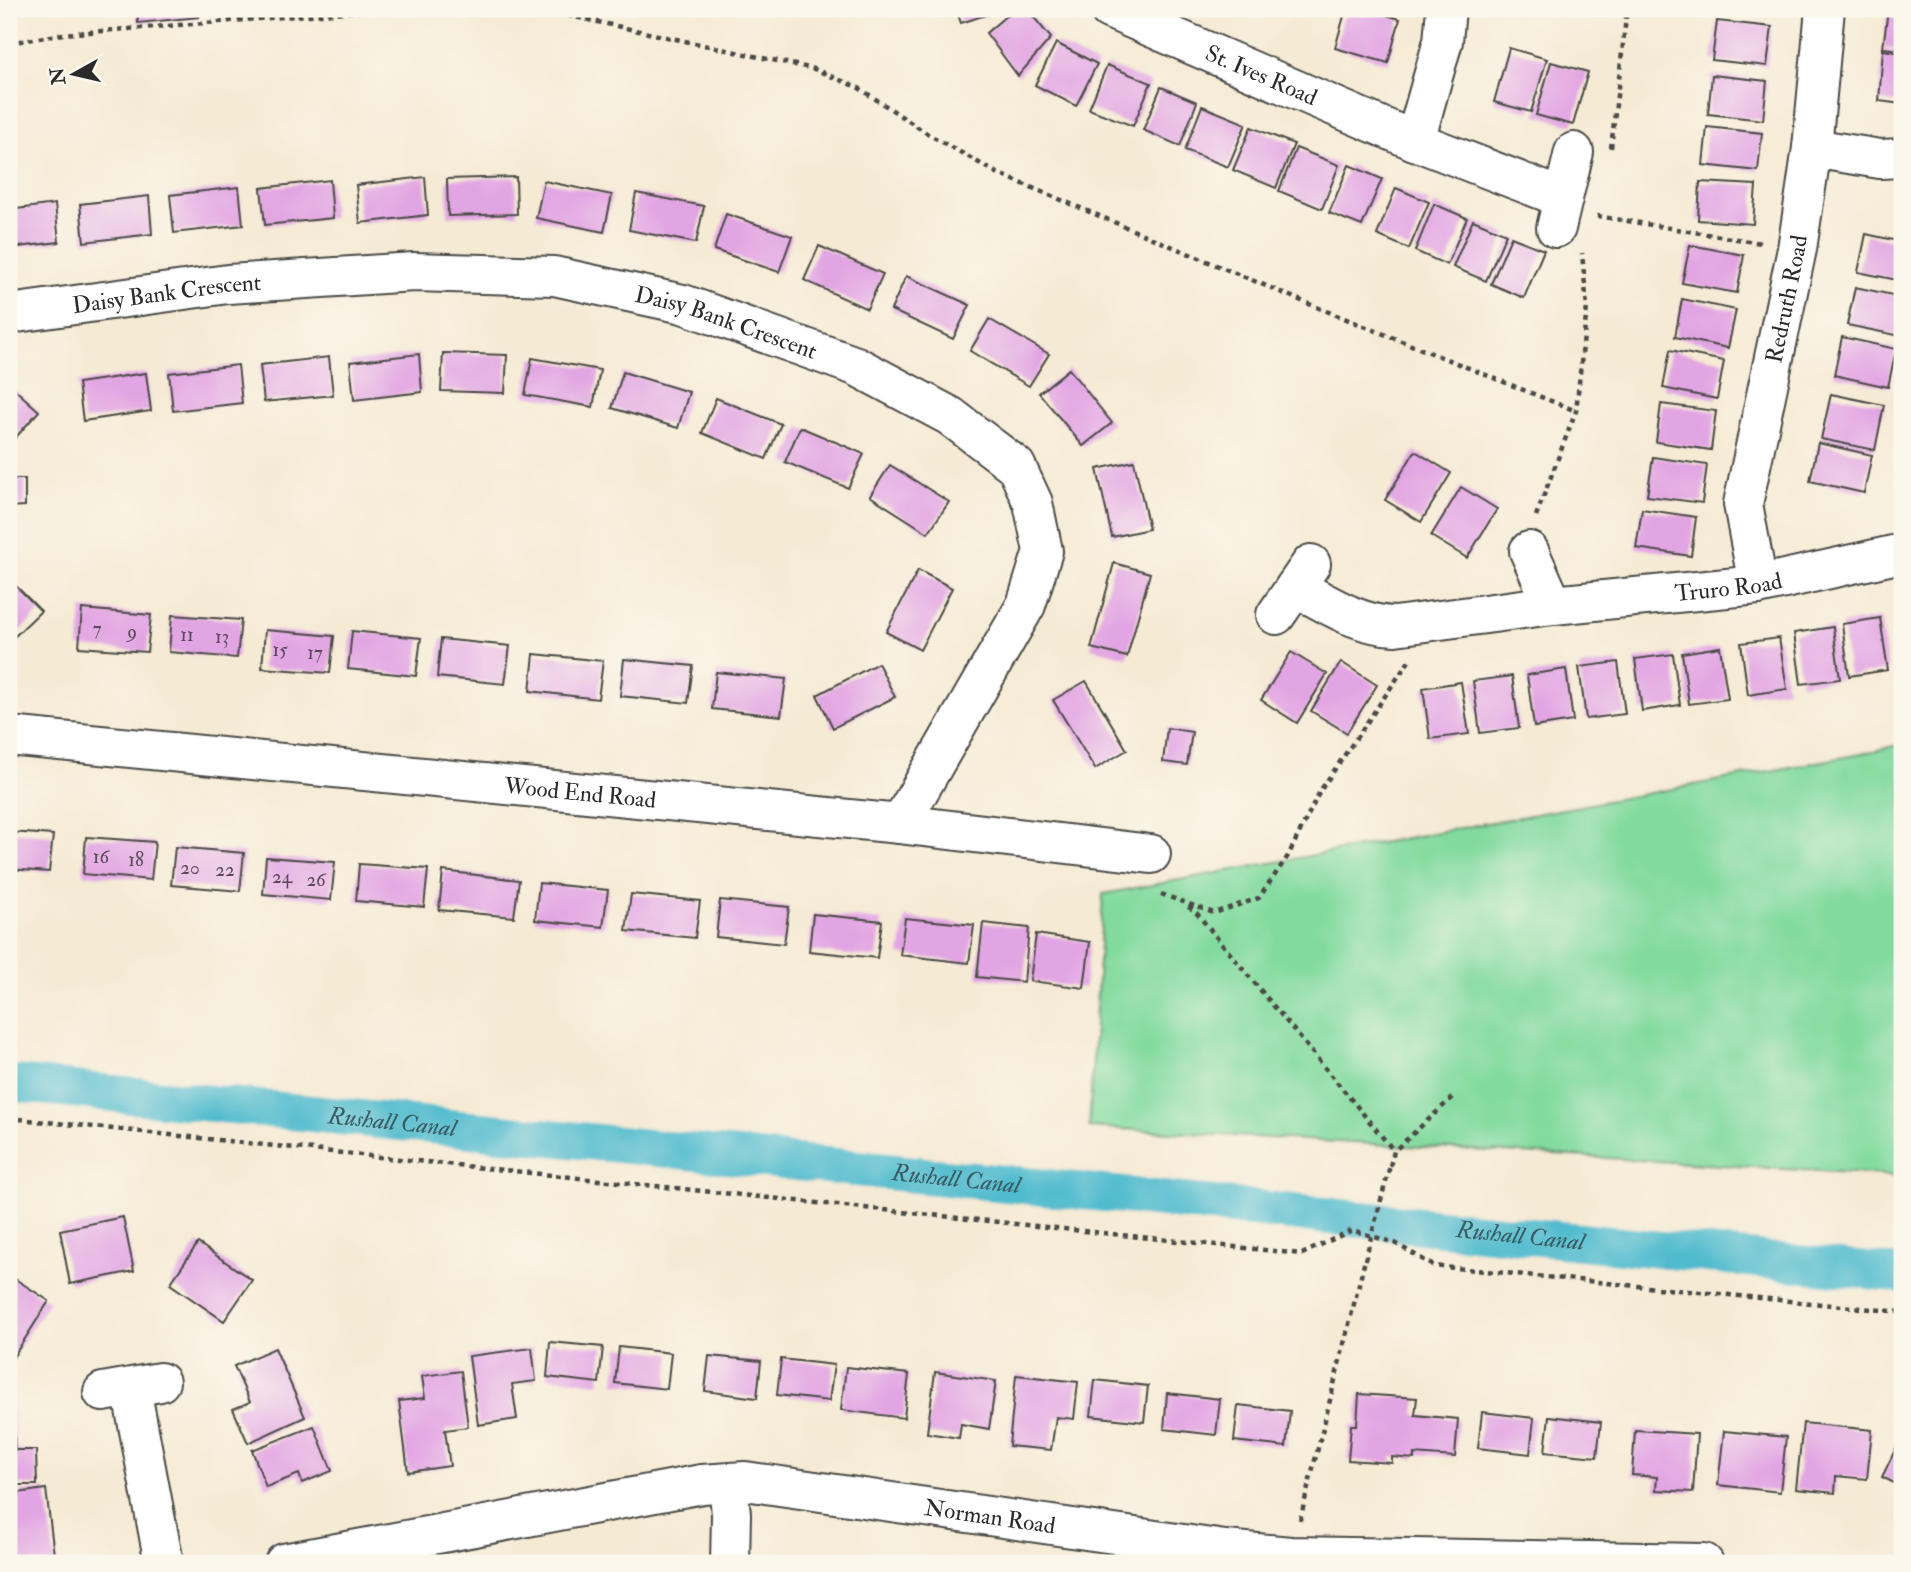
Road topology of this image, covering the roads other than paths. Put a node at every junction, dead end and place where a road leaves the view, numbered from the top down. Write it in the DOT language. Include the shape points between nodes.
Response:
graph roads {
  1 [pos="1108,9"];
  2 [pos="1446,9"];
  3 [pos="1825,9"];
  4 [pos="1415,141"];
  5 [pos="1812,149"];
  6 [pos="1591,153"];
  7 [pos="1902,158"];
  8 [pos="9,314"];
  9 [pos="1530,551"];
  10 [pos="1902,553"];
  11 [pos="1758,585"];
  12 [pos="1294,589"];
  13 [pos="1553,606"];
  14 [pos="9,736"];
  15 [pos="900,824"];
  16 [pos="1151,854"];
  17 [pos="131,1387"];
  18 [pos="728,1483"];
  19 [pos="164,1563"];
  20 [pos="284,1563"];
  21 [pos="730,1563"];
  22 [pos="1702,1563"];
  1 -- 4 [label="street, St. Ives Road"];
  2 -- 4 [label="street" via="1443,41"];
  3 -- 5 [label="street, Redruth Road"];
  4 -- 6 [label="street, St. Ives Road" via="1565,213"];
  5 -- 7 [label="street"];
  5 -- 11 [label="street, Redruth Road" via="1797,249 1743,504"];
  8 -- 15 [label="street, Daisy Bank Crescent" via="228,284 414,272 554,276 683,304 856,366 950,416 1016,466 1033,503 1043,551 1026,605"];
  9 -- 13 [label="street"];
  10 -- 11 [label="street, Truro Road"];
  11 -- 13 [label="street, Truro Road"];
  12 -- 13 [label="street, Truro Road" via="1374,626"];
  14 -- 15 [label="street, Wood End Road"];
  15 -- 16 [label="street, Wood End Road"];
  17 -- 19 [label="street"];
  18 -- 20 [label="street, Norman Road" via="702,1484"];
  18 -- 21 [label="street"];
  18 -- 22 [label="street, Norman Road" via="745,1481 1291,1556"];
}
